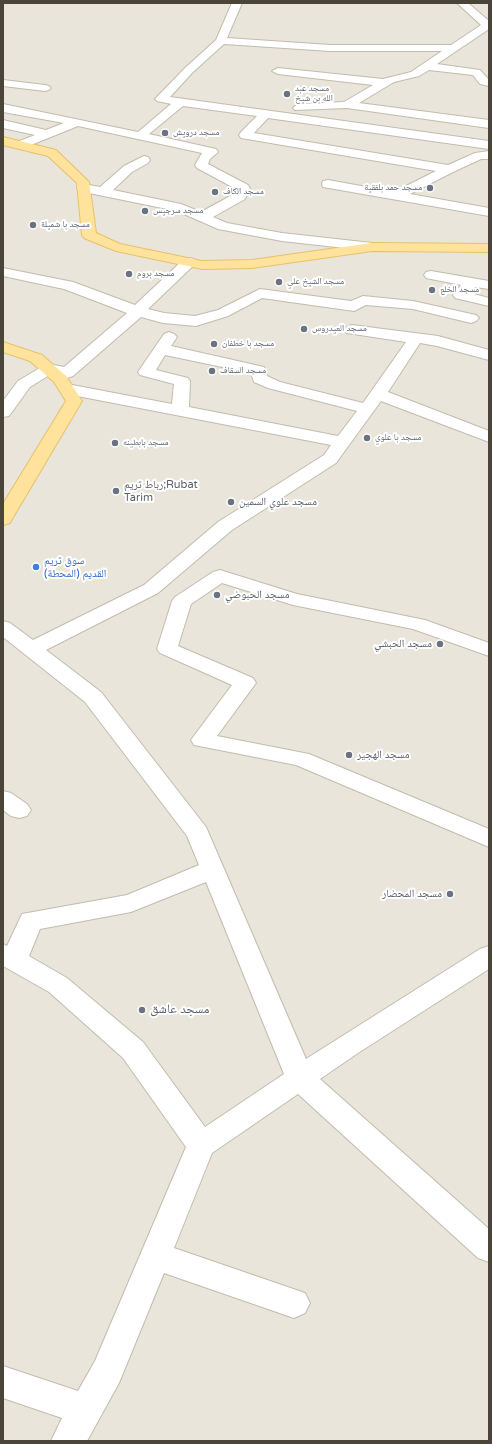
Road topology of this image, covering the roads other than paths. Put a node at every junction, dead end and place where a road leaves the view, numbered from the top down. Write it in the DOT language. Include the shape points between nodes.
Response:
graph roads {
  1 [pos="237,3"];
  2 [pos="450,3"];
  3 [pos="464,3"];
  4 [pos="489,25"];
  5 [pos="221,41"];
  6 [pos="330,48"];
  7 [pos="453,48"];
  8 [pos="426,66"];
  9 [pos="329,69"];
  10 [pos="278,70"];
  11 [pos="3,83"];
  12 [pos="386,83"];
  13 [pos="489,83"];
  14 [pos="45,88"];
  15 [pos="180,102"];
  16 [pos="347,106"];
  17 [pos="3,108"];
  18 [pos="253,111"];
  19 [pos="266,113"];
  20 [pos="77,122"];
  21 [pos="3,124"];
  22 [pos="489,124"];
  23 [pos="489,131"];
  24 [pos="46,134"];
  25 [pos="140,136"];
  26 [pos="3,141"];
  27 [pos="21,145"];
  28 [pos="486,150"];
  29 [pos="144,160"];
  30 [pos="449,169"];
  31 [pos="328,184"];
  32 [pos="84,188"];
  33 [pos="103,192"];
  34 [pos="396,196"];
  35 [pos="489,212"];
  36 [pos="202,217"];
  37 [pos="372,247"];
  38 [pos="489,248"];
  39 [pos="189,262"];
  40 [pos="3,272"];
  41 [pos="431,275"];
  42 [pos="470,282"];
  43 [pos="489,285"];
  44 [pos="489,302"];
  45 [pos="137,311"];
  46 [pos="489,312"];
  47 [pos="471,318"];
  48 [pos="180,319"];
  49 [pos="352,330"];
  50 [pos="416,338"];
  51 [pos="438,341"];
  52 [pos="3,347"];
  53 [pos="161,349"];
  54 [pos="489,355"];
  55 [pos="49,369"];
  56 [pos="67,389"];
  57 [pos="378,394"];
  58 [pos="367,409"];
  59 [pos="180,411"];
  60 [pos="3,412"];
  61 [pos="489,437"];
  62 [pos="343,442"];
  63 [pos="3,519"];
  64 [pos="3,627"];
  65 [pos="32,650"];
  66 [pos="489,650"];
  67 [pos="489,839"];
  68 [pos="213,869"];
  69 [pos="489,956"];
  70 [pos="8,957"];
  71 [pos="300,1078"];
  72 [pos="201,1145"];
  73 [pos="489,1248"];
  74 [pos="155,1256"];
  75 [pos="294,1303"];
  76 [pos="3,1382"];
  77 [pos="86,1410"];
  78 [pos="68,1441"];
  1 -- 5 [label="street"];
  2 -- 3 [label="street"];
  3 -- 4 [label="street"];
  4 -- 7 [label="street"];
  5 -- 6 [label="street"];
  5 -- 15 [label="street" via="161,99"];
  6 -- 7 [label="street"];
  6 -- 9 [label="street"];
  7 -- 8 [label="street"];
  8 -- 12 [label="street" via="415,74"];
  8 -- 13 [label="street" via="476,72 484,82"];
  9 -- 10 [label="street"];
  9 -- 12 [label="street"];
  11 -- 14 [label="street"];
  12 -- 16 [label="street"];
  15 -- 18 [label="street"];
  15 -- 25 [label="street"];
  16 -- 18 [label="street"];
  16 -- 22 [label="street"];
  17 -- 20 [label="street"];
  18 -- 19 [label="street"];
  19 -- 28 [label="street"];
  19 -- 30 [label="street" via="245,135"];
  20 -- 24 [label="street"];
  20 -- 25 [label="street"];
  21 -- 24 [label="street"];
  23 -- 28 [label="street"];
  24 -- 27 [label="street"];
  25 -- 36 [label="street" via="212,152 205,157 201,165 243,188 240,196"];
  26 -- 27 [label="main road"];
  27 -- 32 [label="main road" via="52,152 83,182"];
  28 -- 30 [label="street"];
  29 -- 33 [label="street" via="128,169"];
  30 -- 34 [label="street"];
  31 -- 34 [label="street"];
  32 -- 33 [label="street"];
  32 -- 39 [label="main road" via="89,235 116,247"];
  33 -- 36 [label="street" via="181,208"];
  34 -- 35 [label="street"];
  36 -- 37 [label="street" via="223,226 282,237"];
  37 -- 38 [label="main road"];
  37 -- 39 [label="main road" via="252,264 202,265"];
  39 -- 45 [label="street"];
  40 -- 45 [label="street" via="68,285"];
  41 -- 42 [label="street"];
  42 -- 43 [label="street"];
  42 -- 44 [label="street" via="460,295"];
  45 -- 48 [label="street" via="163,318"];
  45 -- 55 [label="street" via="67,373"];
  46 -- 47 [label="street" via="476,314"];
  47 -- 48 [label="street" via="413,306 363,300 354,306 260,293 224,313 196,321"];
  47 -- 51 [label="street"];
  48 -- 53 [label="street"];
  49 -- 50 [label="street"];
  50 -- 51 [label="street"];
  50 -- 57 [label="street"];
  51 -- 54 [label="street"];
  52 -- 55 [label="main road" via="36,358"];
  53 -- 58 [label="street" via="258,370 260,379 274,385"];
  53 -- 59 [label="street" via="146,372 182,381"];
  55 -- 56 [label="main road"];
  55 -- 60 [label="street" via="24,384"];
  56 -- 59 [label="street"];
  56 -- 63 [label="main road" via="74,400"];
  57 -- 58 [label="street"];
  57 -- 61 [label="street"];
  58 -- 62 [label="street"];
  59 -- 62 [label="street"];
  62 -- 65 [label="street" via="330,459 225,526 151,589"];
  64 -- 65 [label="street"];
  65 -- 68 [label="street" via="93,697 198,833"];
  66 -- 67 [label="street" via="418,624 293,599 220,576 182,601 167,648 245,683 202,740 301,759"];
  68 -- 70 [label="street" via="132,903 31,921"];
  68 -- 71 [label="street"];
  69 -- 71 [label="street"];
  70 -- 72 [label="street" via="58,985 133,1050"];
  71 -- 72 [label="street"];
  71 -- 73 [label="street"];
  72 -- 74 [label="street"];
  74 -- 75 [label="street"];
  74 -- 77 [label="street" via="107,1372"];
  76 -- 77 [label="street"];
  77 -- 78 [label="street"];
}
